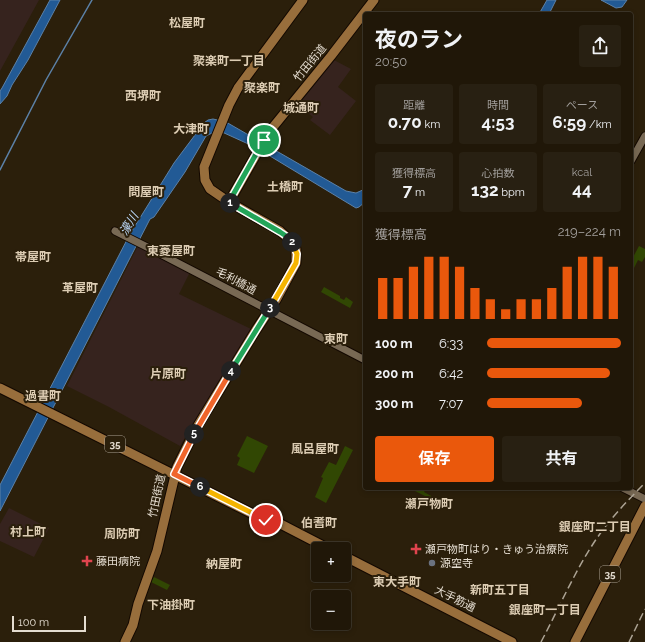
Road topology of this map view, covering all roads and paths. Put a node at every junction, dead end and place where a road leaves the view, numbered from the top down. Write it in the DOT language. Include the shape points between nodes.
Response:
graph roads {
  1 [pos="303,0"];
  2 [pos="374,0"];
  3 [pos="365,12"];
  4 [pos="363,14"];
  5 [pos="645,136"];
  6 [pos="633,157"];
  7 [pos="229,202"];
  8 [pos="115,231"];
  9 [pos="268,310"];
  10 [pos="363,359"];
  11 [pos="0,388"];
  12 [pos="174,474"];
  13 [pos="627,490"];
  14 [pos="645,500"];
  15 [pos="645,506"];
  16 [pos="315,542"];
  17 [pos="351,560"];
  18 [pos="125,642"];
  19 [pos="512,642"];
  20 [pos="575,642"];
  1 -- 7 [label="main road, 竹田街道" via="240,85 224,116 204,168 205,180 210,190"];
  2 -- 3 [label="main road, 竹田街道"];
  4 -- 7 [label="main road, 竹田街道" via="269,132"];
  5 -- 6 [label="street"];
  7 -- 9 [label="main road, 竹田街道" via="286,236 296,249 296,263"];
  8 -- 9 [label="street, 毛利橋通"];
  9 -- 10 [label="street, 毛利橋通"];
  9 -- 12 [label="main road, 竹田街道" via="195,431"];
  11 -- 12 [label="main road, 35"];
  12 -- 16 [label="main road, 35"];
  12 -- 18 [label="main road, 竹田街道" via="157,551"];
  13 -- 14 [label="street"];
  15 -- 20 [label="main road, 35"];
  17 -- 19 [label="main road, 大手筋通"];
}
